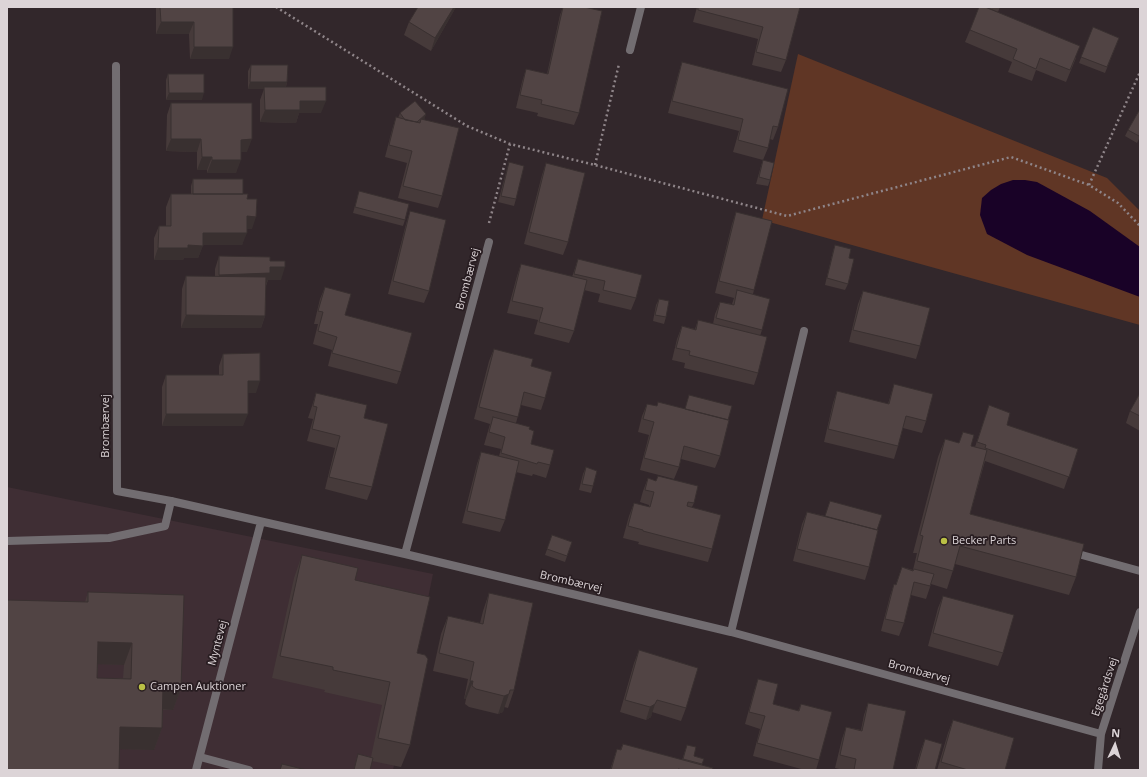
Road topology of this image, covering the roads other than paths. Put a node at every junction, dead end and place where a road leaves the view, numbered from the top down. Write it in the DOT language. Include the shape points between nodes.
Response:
graph roads {
  1 [pos="641,7"];
  2 [pos="630,50"];
  3 [pos="116,66"];
  4 [pos="489,242"];
  5 [pos="804,331"];
  6 [pos="171,501"];
  7 [pos="261,522"];
  8 [pos="7,541"];
  9 [pos="1066,550"];
  10 [pos="405,554"];
  11 [pos="1140,571"];
  12 [pos="1140,612"];
  13 [pos="731,632"];
  14 [pos="1101,734"];
  15 [pos="200,757"];
  16 [pos="196,770"];
  17 [pos="249,770"];
  18 [pos="1098,770"];
  1 -- 2 [label="street"];
  3 -- 6 [label="street, Brombærvej" via="117,491"];
  4 -- 10 [label="street, Brombærvej"];
  5 -- 13 [label="street"];
  6 -- 7 [label="street, Brombærvej"];
  6 -- 8 [label="street" via="165,526 109,538"];
  7 -- 10 [label="street, Brombærvej"];
  7 -- 15 [label="street, Myntevej"];
  9 -- 11 [label="street"];
  10 -- 13 [label="street, Brombærvej"];
  12 -- 14 [label="street, Egegårdsvej"];
  13 -- 14 [label="street, Brombærvej"];
  14 -- 18 [label="street, Egegårdsvej"];
  15 -- 16 [label="street, Myntevej"];
  15 -- 17 [label="street"];
}
